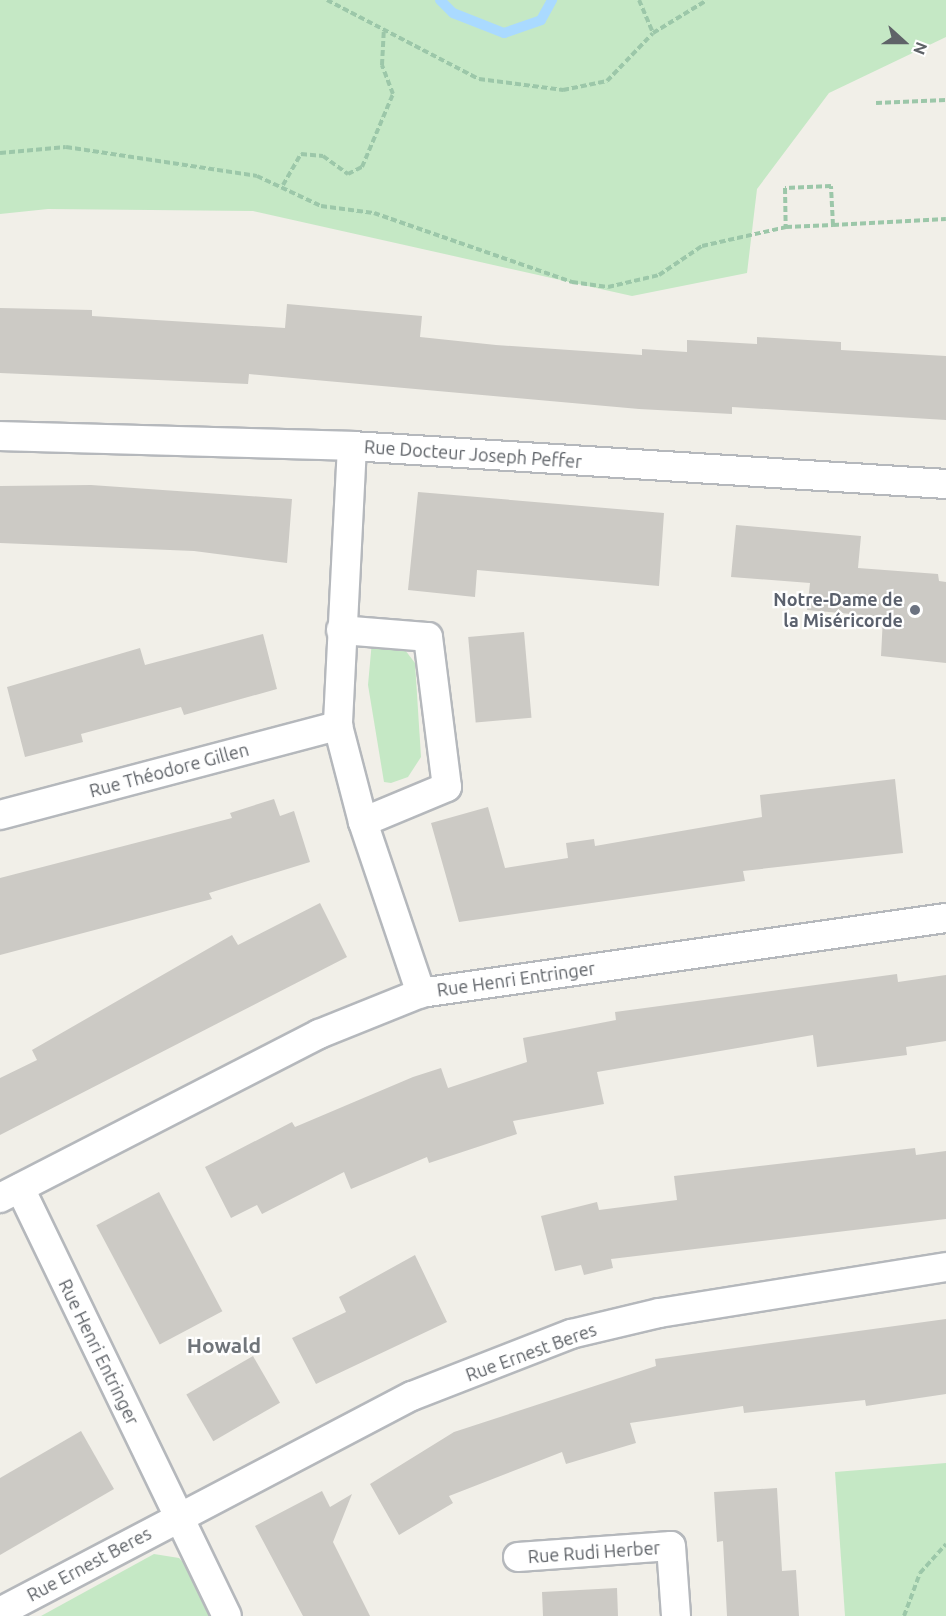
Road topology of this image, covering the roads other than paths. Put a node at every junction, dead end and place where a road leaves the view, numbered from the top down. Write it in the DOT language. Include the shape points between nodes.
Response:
graph roads {
  1 [pos="0,436"];
  2 [pos="352,446"];
  3 [pos="946,484"];
  4 [pos="341,630"];
  5 [pos="338,726"];
  6 [pos="0,815"];
  7 [pos="363,822"];
  8 [pos="946,918"];
  9 [pos="421,993"];
  10 [pos="10,1193"];
  11 [pos="946,1268"];
  12 [pos="179,1516"];
  13 [pos="518,1557"];
  14 [pos="0,1612"];
  15 [pos="227,1616"];
  16 [pos="676,1616"];
  1 -- 2 [label="street, Rue Docteur Joseph Peffer"];
  2 -- 3 [label="street, Rue Docteur Joseph Peffer"];
  2 -- 4 [label="street"];
  4 -- 5 [label="street"];
  4 -- 7 [label="street" via="428,637 447,787"];
  5 -- 6 [label="street, Rue Théodore Gillen"];
  5 -- 7 [label="street"];
  7 -- 9 [label="street"];
  8 -- 9 [label="street, Rue Henri Entringer"];
  9 -- 10 [label="street, Rue Henri Entringer" via="320,1034"];
  10 -- 12 [label="street, Rue Henri Entringer"];
  11 -- 12 [label="street, Rue Ernest Beres" via="659,1313 571,1334 412,1396"];
  12 -- 14 [label="street, Rue Ernest Beres"];
  12 -- 15 [label="street"];
  13 -- 16 [label="street, Rue Rudi Herber" via="671,1546"];
}
